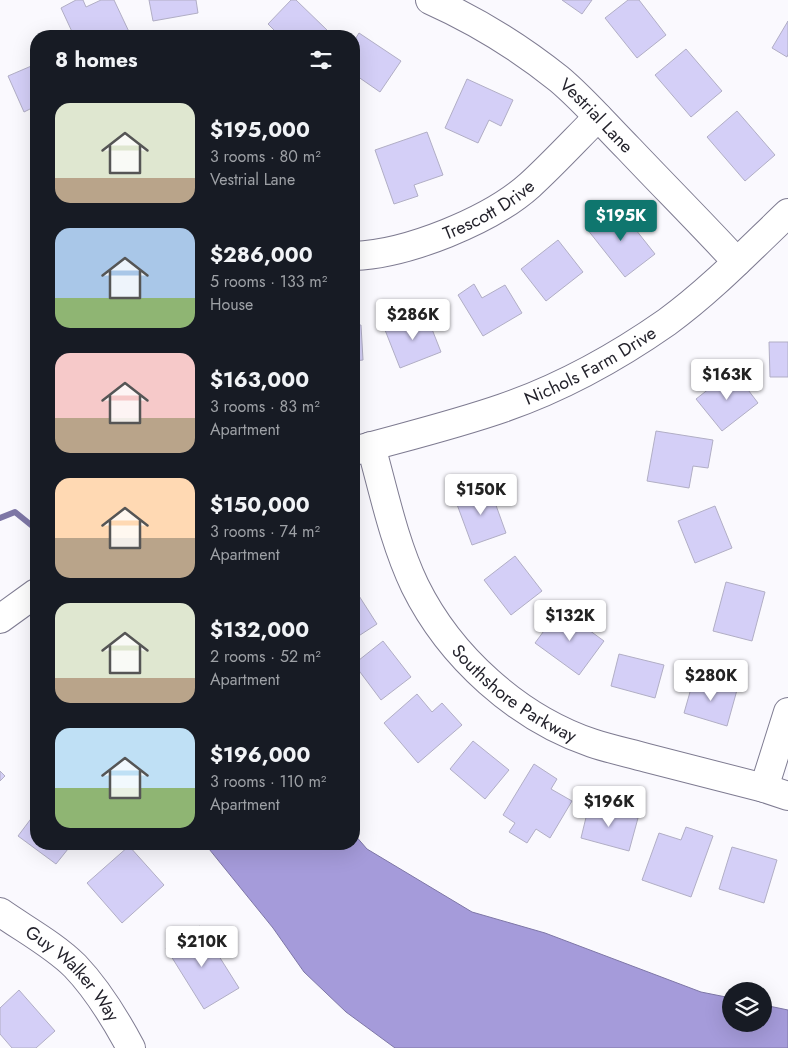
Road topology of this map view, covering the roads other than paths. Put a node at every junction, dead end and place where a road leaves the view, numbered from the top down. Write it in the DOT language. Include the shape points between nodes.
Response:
graph roads {
  1 [pos="430,0"];
  2 [pos="464,7"];
  3 [pos="598,117"];
  4 [pos="788,213"];
  5 [pos="360,255"];
  6 [pos="737,262"];
  7 [pos="362,448"];
  8 [pos="30,597"];
  9 [pos="0,619"];
  10 [pos="788,712"];
  11 [pos="776,792"];
  12 [pos="0,912"];
  13 [pos="131,1048"];
  1 -- 2 [label="street, Vestrial Lane"];
  2 -- 3 [label="street, Vestrial Lane" via="561,81"];
  3 -- 5 [label="street, Trescott Drive" via="528,186 492,212 408,247"];
  3 -- 6 [label="street, Vestrial Lane"];
  4 -- 6 [label="street, Nichols Farm Drive"];
  6 -- 7 [label="street, Nichols Farm Drive" via="668,321 620,353 573,378 504,408"];
  7 -- 11 [label="street, Southshore Parkway" via="416,588 435,621 490,683 521,707 592,743"];
  8 -- 9 [label="street"];
  10 -- 11 [label="street"];
  12 -- 13 [label="street, Guy Walker Way" via="74,966 100,998"];
}
